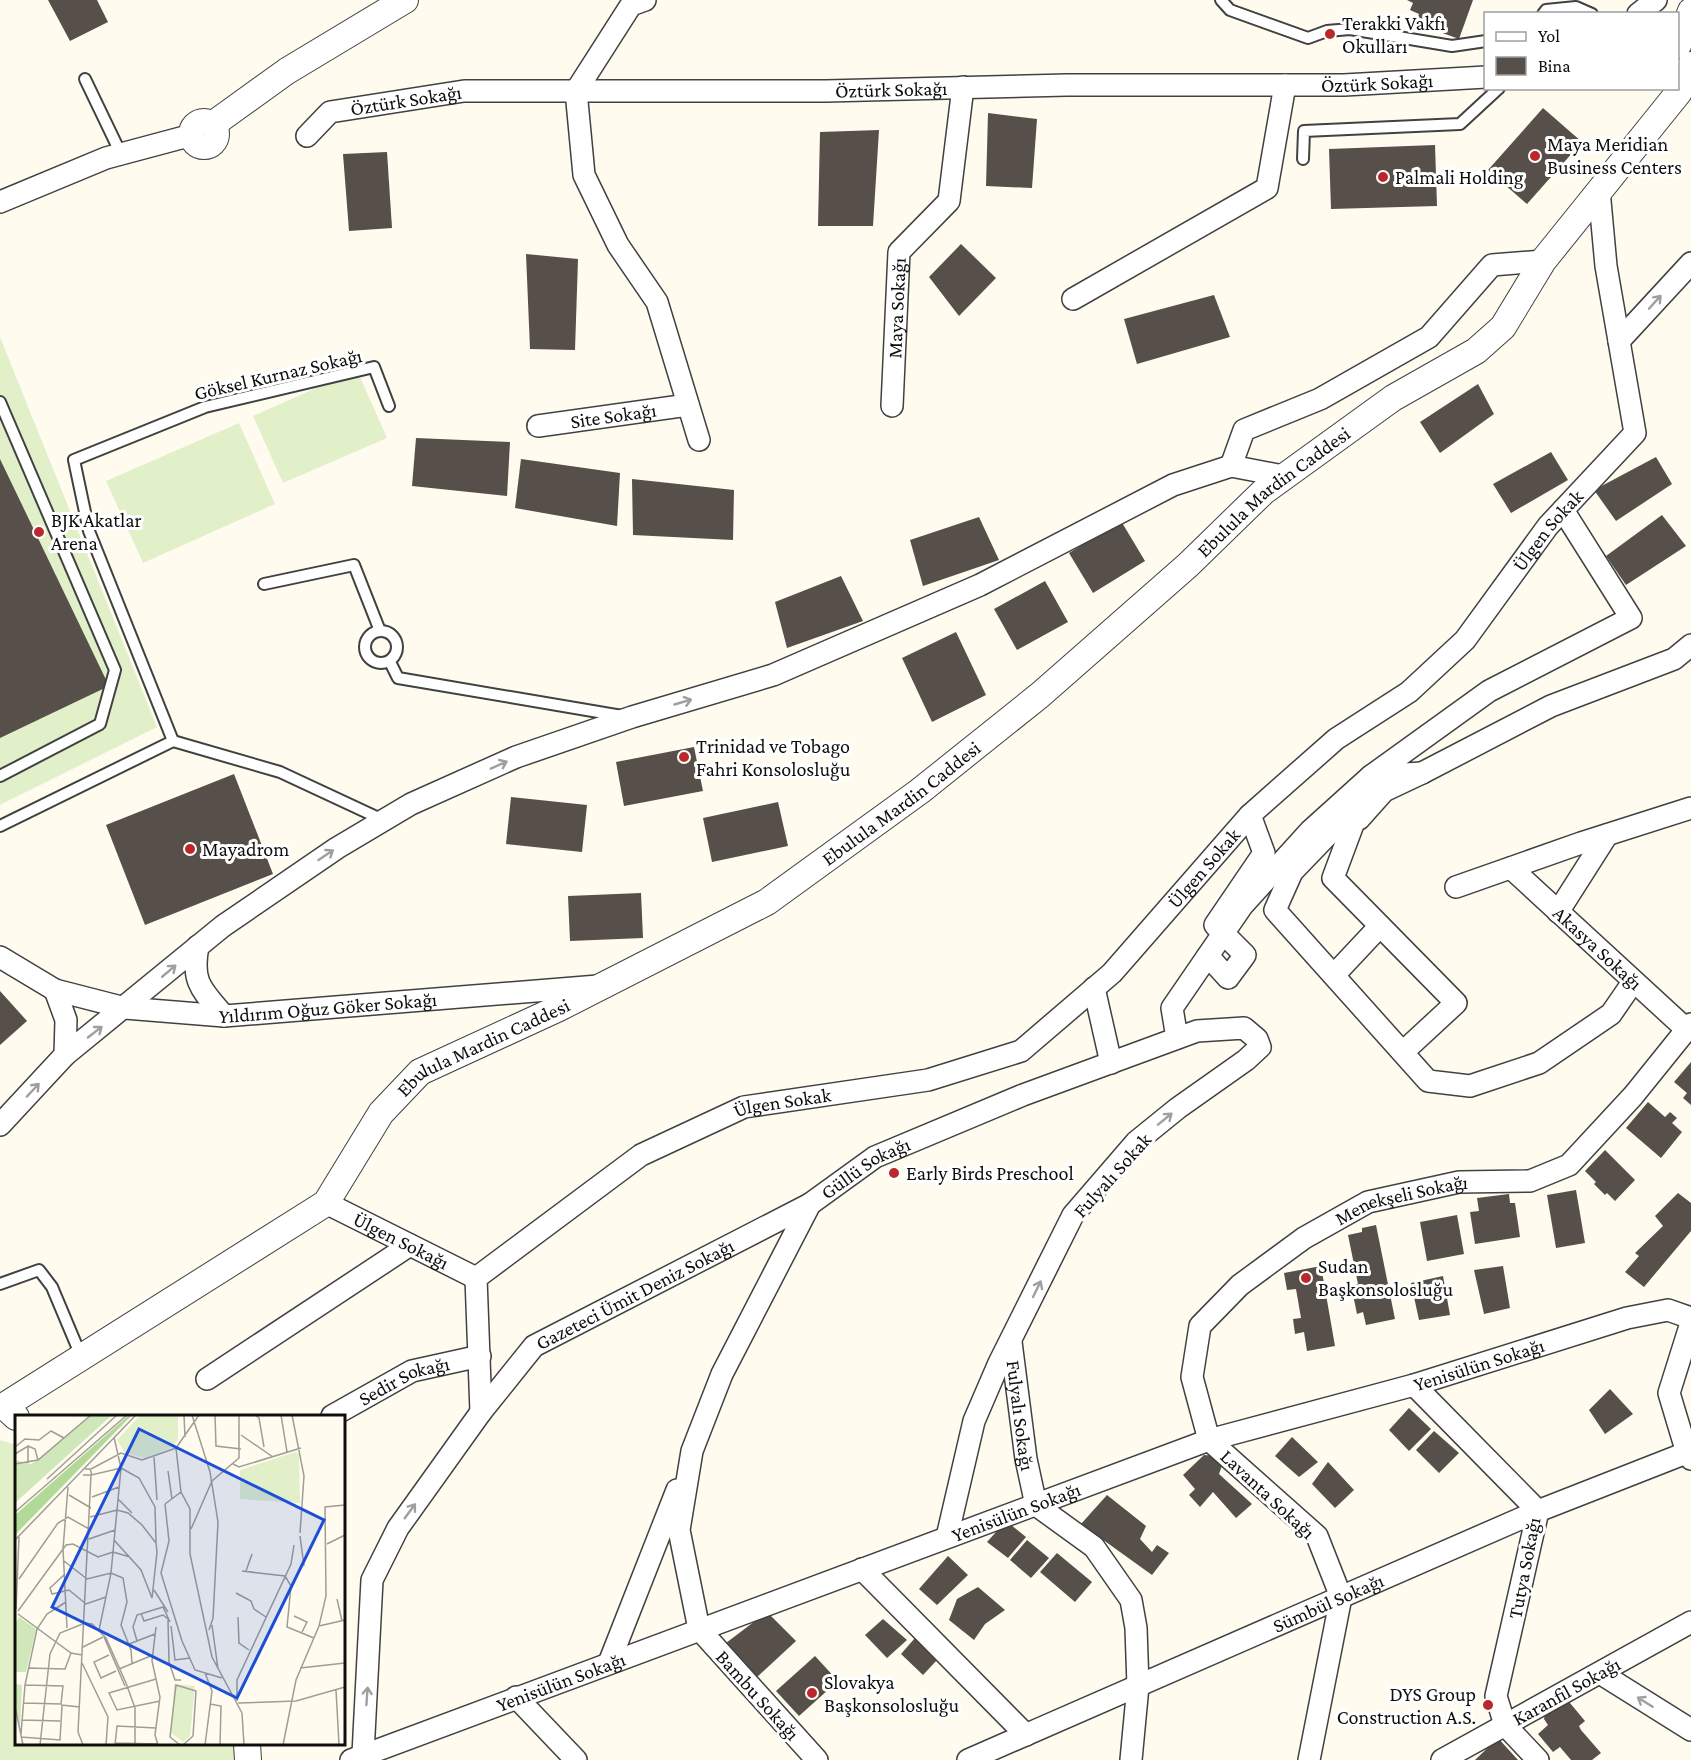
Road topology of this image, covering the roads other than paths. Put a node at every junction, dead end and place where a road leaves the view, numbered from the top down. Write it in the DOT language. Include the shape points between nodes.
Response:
graph roads {
  1 [pos="405,0"];
  2 [pos="645,0"];
  3 [pos="1221,0"];
  4 [pos="1656,0"];
  5 [pos="1691,5"];
  6 [pos="1691,10"];
  7 [pos="1544,12"];
  8 [pos="1587,12"];
  9 [pos="1641,12"];
  10 [pos="1677,12"];
  11 [pos="1679,40"];
  12 [pos="1484,41"];
  13 [pos="1691,65"];
  14 [pos="1484,77"];
  15 [pos="85,79"];
  16 [pos="1285,85"];
  17 [pos="963,87"];
  18 [pos="1497,90"];
  19 [pos="1658,90"];
  20 [pos="576,91"];
  21 [pos="202,130"];
  22 [pos="307,136"];
  23 [pos="121,154"];
  24 [pos="1304,159"];
  25 [pos="1607,180"];
  26 [pos="0,202"];
  27 [pos="1543,261"];
  28 [pos="1691,263"];
  29 [pos="1073,299"];
  30 [pos="1619,341"];
  31 [pos="0,402"];
  32 [pos="688,405"];
  33 [pos="389,406"];
  34 [pos="892,406"];
  35 [pos="538,426"];
  36 [pos="699,440"];
  37 [pos="1231,466"];
  38 [pos="1283,476"];
  39 [pos="1563,510"];
  40 [pos="264,584"];
  41 [pos="380,631"];
  42 [pos="1691,645"];
  43 [pos="390,662"];
  44 [pos="632,717"];
  45 [pos="172,741"];
  46 [pos="1422,773"];
  47 [pos="0,776"];
  48 [pos="1371,776"];
  49 [pos="1362,800"];
  50 [pos="1687,814"];
  51 [pos="1250,816"];
  52 [pos="384,820"];
  53 [pos="0,826"];
  54 [pos="1353,826"];
  55 [pos="1607,835"];
  56 [pos="1510,868"];
  57 [pos="1456,887"];
  58 [pos="1558,912"];
  59 [pos="1380,926"];
  60 [pos="1224,933"];
  61 [pos="198,946"];
  62 [pos="1208,956"];
  63 [pos="0,957"];
  64 [pos="1334,975"];
  65 [pos="1633,982"];
  66 [pos="603,986"];
  67 [pos="1094,988"];
  68 [pos="55,990"];
  69 [pos="125,1008"];
  70 [pos="224,1016"];
  71 [pos="1688,1027"];
  72 [pos="1197,1031"];
  73 [pos="1177,1038"];
  74 [pos="1403,1052"];
  75 [pos="65,1055"];
  76 [pos="1111,1063"];
  77 [pos="0,1125"];
  78 [pos="326,1203"];
  79 [pos="810,1204"];
  80 [pos="410,1245"];
  81 [pos="476,1278"];
  82 [pos="0,1284"];
  83 [pos="1691,1318"];
  84 [pos="1691,1323"];
  85 [pos="1011,1342"];
  86 [pos="480,1356"];
  87 [pos="81,1357"];
  88 [pos="207,1379"];
  89 [pos="1414,1385"];
  90 [pos="7,1409"];
  91 [pos="481,1412"];
  92 [pos="334,1415"];
  93 [pos="1209,1440"];
  94 [pos="692,1451"];
  95 [pos="1690,1454"];
  96 [pos="1036,1504"];
  97 [pos="1538,1511"];
  98 [pos="947,1537"];
  99 [pos="862,1569"];
  100 [pos="1341,1597"];
  101 [pos="1691,1622"];
  102 [pos="699,1629"];
  103 [pos="609,1663"];
  104 [pos="1600,1673"];
  105 [pos="1138,1686"];
  106 [pos="516,1697"];
  107 [pos="1505,1725"];
  108 [pos="1691,1730"];
  109 [pos="1026,1735"];
  110 [pos="247,1745"];
  111 [pos="361,1758"];
  112 [pos="248,1760"];
  113 [pos="576,1760"];
  114 [pos="817,1760"];
  115 [pos="968,1760"];
  116 [pos="1131,1760"];
  117 [pos="1309,1760"];
  118 [pos="1442,1760"];
  119 [pos="1538,1760"];
  1 -- 21 [label="street" via="287,71"];
  2 -- 20 [label="street" via="631,5"];
  3 -- 12 [label="lane" via="1230,10 1308,38 1350,29 1452,46"];
  4 -- 9 [label="street"];
  5 -- 10 [label="street"];
  6 -- 11 [label="street"];
  7 -- 8 [label="lane" via="1576,7"];
  13 -- 25 [label="street, Ebulula Mardin Caddesi" via="1679,92"];
  14 -- 16 [label="street, Öztürk Sokağı"];
  15 -- 23 [label="lane"];
  16 -- 17 [label="street, Öztürk Sokağı"];
  16 -- 29 [label="street" via="1267,188"];
  17 -- 20 [label="street, Öztürk Sokağı"];
  17 -- 34 [label="street, Maya Sokağı" via="949,201 900,252"];
  18 -- 24 [label="lane" via="1460,124 1304,132"];
  19 -- 25 [label="street"];
  20 -- 22 [label="street, Öztürk Sokağı" via="464,91 330,112"];
  20 -- 32 [label="street" via="584,175 618,245 657,302"];
  21 -- 23 [label="street"];
  23 -- 26 [label="street"];
  25 -- 27 [label="street, Ebulula Mardin Caddesi"];
  25 -- 30 [label="street, Ülgen Sokak" via="1606,266"];
  27 -- 37 [label="street" via="1492,265 1429,337 1320,399 1244,430"];
  27 -- 38 [label="street, Ebulula Mardin Caddesi" via="1503,327 1476,351 1393,398"];
  30 -- 28 [label="street, one-way"];
  30 -- 39 [label="street, Ülgen Sokak" via="1635,433"];
  31 -- 47 [label="lane" via="115,670 99,724"];
  32 -- 35 [label="street, Site Sokağı"];
  32 -- 36 [label="street"];
  33 -- 45 [label="lane, Göksel Kurnaz Sokağı" via="374,368 205,407 74,460 89,531"];
  37 -- 38 [label="street"];
  44 -- 37 [label="street, one-way" via="773,675 980,585 1173,485"];
  38 -- 66 [label="street, Ebulula Mardin Caddesi" via="1066,672 920,791 767,902"];
  39 -- 48 [label="street" via="1631,618 1489,691"];
  39 -- 51 [label="street, Ülgen Sokak" via="1465,640 1409,692 1336,739"];
  40 -- 41 [label="lane" via="354,565"];
  41 -- 43 [label="lane" via="388,632 398,646"];
  41 -- 43 [label="lane" via="369,636 364,647 368,658 378,664"];
  42 -- 46 [label="street" via="1674,659 1551,706"];
  43 -- 44 [label="lane" via="398,678"];
  52 -- 44 [label="street, one-way" via="516,757"];
  45 -- 52 [label="lane" via="280,772"];
  45 -- 53 [label="lane"];
  46 -- 48 [label="street"];
  46 -- 54 [label="street" via="1384,791"];
  48 -- 49 [label="street"];
  48 -- 60 [label="street" via="1310,831 1242,906"];
  49 -- 54 [label="street"];
  49 -- 64 [label="street" via="1292,872 1275,910"];
  50 -- 55 [label="street"];
  51 -- 60 [label="street" via="1264,853 1215,925"];
  51 -- 67 [label="street, Ülgen Sokak" via="1112,973"];
  61 -- 52 [label="street, one-way"];
  54 -- 59 [label="street" via="1333,878"];
  55 -- 56 [label="street"];
  55 -- 58 [label="street"];
  56 -- 57 [label="street"];
  56 -- 58 [label="street, Akasya Sokağı"];
  58 -- 65 [label="street, Akasya Sokağı"];
  59 -- 64 [label="street"];
  59 -- 74 [label="street" via="1456,1003"];
  60 -- 62 [label="street"];
  60 -- 62 [label="street" via="1245,955 1228,978"];
  69 -- 61 [label="street, one-way"];
  61 -- 70 [label="street" via="199,987"];
  62 -- 73 [label="street" via="1172,1008"];
  63 -- 68 [label="street, Yıldırım Oğuz Göker Sokağı"];
  64 -- 74 [label="street"];
  65 -- 71 [label="street, Akasya Sokağı"];
  65 -- 74 [label="street" via="1611,1014 1539,1063 1470,1086 1428,1080"];
  66 -- 70 [label="street, Yıldırım Oğuz Göker Sokağı"];
  66 -- 78 [label="street, Ebulula Mardin Caddesi" via="420,1071 381,1113"];
  67 -- 76 [label="street"];
  67 -- 81 [label="street, Ülgen Sokak" via="1021,1051 928,1080 744,1107 641,1155"];
  68 -- 69 [label="street, Yıldırım Oğuz Göker Sokağı"];
  68 -- 75 [label="street" via="66,1020"];
  69 -- 70 [label="street, Yıldırım Oğuz Göker Sokağı"];
  75 -- 69 [label="street, one-way"];
  71 -- 93 [label="street, Menekşeli Sokağı" via="1633,1096 1569,1165 1530,1181 1459,1182 1368,1202 1304,1238 1240,1284 1200,1326 1192,1377"];
  72 -- 73 [label="street, Güllü Sokağı"];
  85 -- 72 [label="street, Fulyalı Sokak, one-way" via="1073,1215 1136,1142 1260,1047 1244,1028"];
  73 -- 76 [label="street, Güllü Sokağı"];
  77 -- 75 [label="street, one-way"];
  76 -- 79 [label="street, Güllü Sokağı" via="875,1157"];
  78 -- 80 [label="street, Ülgen Sokağı"];
  78 -- 87 [label="street, Ebulula Mardin Caddesi"];
  79 -- 91 [label="street, Gazeteci Ümit Deniz Sokağı" via="534,1346"];
  79 -- 94 [label="street, Güllü Sokağı" via="722,1374"];
  80 -- 81 [label="street, Ülgen Sokağı"];
  80 -- 88 [label="street"];
  81 -- 86 [label="street"];
  82 -- 87 [label="lane" via="39,1270 52,1287"];
  83 -- 89 [label="street, Yenisülün Sokağı" via="1668,1310 1627,1318"];
  84 -- 95 [label="street" via="1669,1393"];
  85 -- 96 [label="street, Fulyalı Sokağı" via="1026,1459"];
  85 -- 98 [label="street, Fulyalı Sokağı" via="974,1421"];
  86 -- 91 [label="street"];
  86 -- 92 [label="street, Sedir Sokağı" via="412,1371"];
  87 -- 90 [label="street, Ebulula Mardin Caddesi"];
  89 -- 93 [label="street, Yenisülün Sokağı"];
  89 -- 97 [label="street, Tutya Sokağı"];
  111 -- 91 [label="street, Gazeteci Ümit Deniz Sokağı, one-way" via="372,1580 398,1528"];
  93 -- 96 [label="street, Yenisülün Sokağı"];
  93 -- 100 [label="street, Lavanta Sokağı" via="1317,1536"];
  94 -- 102 [label="street, Güllü Sokağı" via="679,1530"];
  94 -- 103 [label="street, Güllü Sokağı"];
  95 -- 97 [label="street, Sümbül Sokağı"];
  96 -- 98 [label="street, Yenisülün Sokağı"];
  96 -- 105 [label="street" via="1094,1547 1131,1599"];
  97 -- 100 [label="street, Sümbül Sokağı"];
  97 -- 107 [label="street, Tutya Sokağı" via="1496,1696"];
  98 -- 99 [label="street, Yenisülün Sokağı"];
  99 -- 102 [label="street, Yenisülün Sokağı"];
  99 -- 109 [label="street"];
  100 -- 105 [label="street, Sümbül Sokağı"];
  100 -- 117 [label="street"];
  101 -- 104 [label="street, Karanfil Sokağı"];
  102 -- 103 [label="street, Yenisülün Sokağı"];
  102 -- 114 [label="street, Bambu Sokağı"];
  103 -- 106 [label="street, Yenisülün Sokağı"];
  104 -- 107 [label="street, Karanfil Sokağı"];
  108 -- 104 [label="street, one-way"];
  105 -- 109 [label="street, Sümbül Sokağı"];
  105 -- 116 [label="street"];
  106 -- 111 [label="street, Yenisülün Sokağı"];
  106 -- 113 [label="street"];
  107 -- 118 [label="street, Karanfil Sokağı"];
  107 -- 119 [label="street"];
  109 -- 115 [label="street, Sümbül Sokağı"];
  110 -- 112 [label="street"];
}
